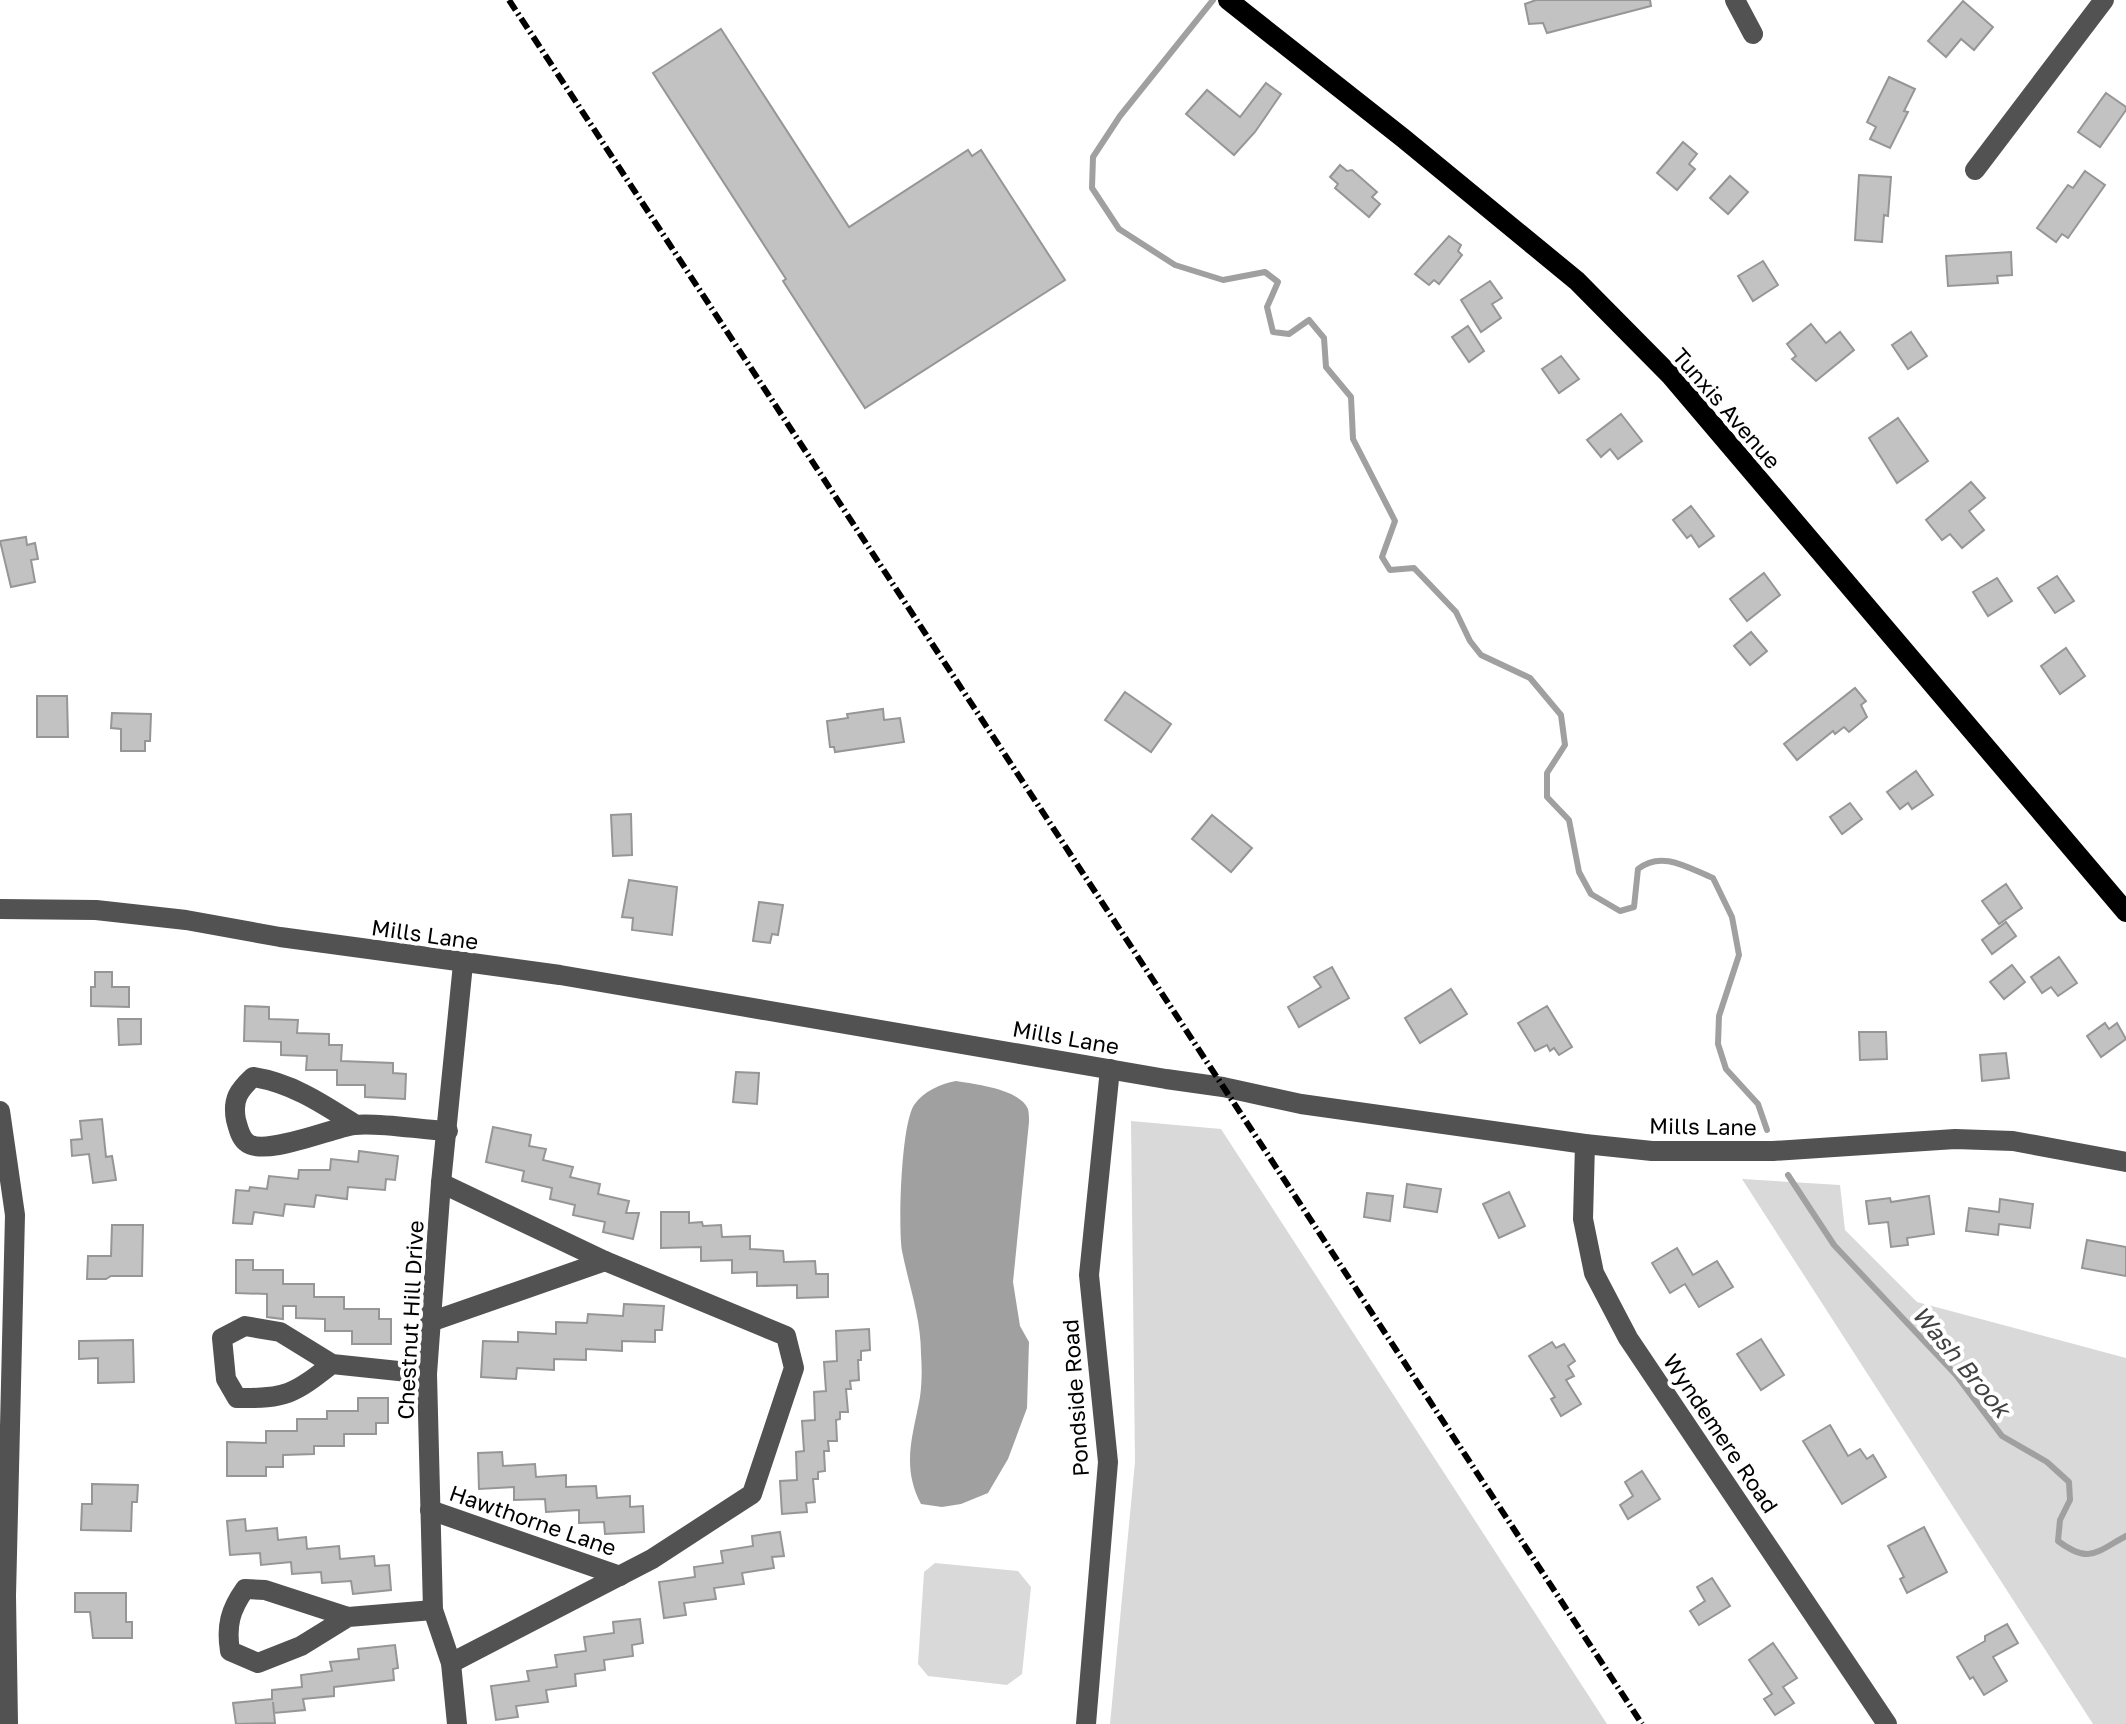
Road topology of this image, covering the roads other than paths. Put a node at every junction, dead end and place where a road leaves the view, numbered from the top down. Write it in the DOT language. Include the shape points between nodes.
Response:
graph roads {
  1 [pos="1228,0"];
  2 [pos="1735,0"];
  3 [pos="2104,0"];
  4 [pos="1753,34"];
  5 [pos="1975,170"];
  6 [pos="0,909"];
  7 [pos="2126,912"];
  8 [pos="463,964"];
  9 [pos="1110,1069"];
  10 [pos="0,1111"];
  11 [pos="356,1125"];
  12 [pos="448,1131"];
  13 [pos="1585,1144"];
  14 [pos="2126,1162"];
  15 [pos="441,1183"];
  16 [pos="605,1261"];
  17 [pos="430,1322"];
  18 [pos="332,1364"];
  19 [pos="427,1374"];
  20 [pos="430,1510"];
  21 [pos="620,1576"];
  22 [pos="433,1610"];
  23 [pos="348,1617"];
  24 [pos="451,1663"];
  25 [pos="8,1724"];
  26 [pos="457,1724"];
  27 [pos="1086,1724"];
  28 [pos="1887,1724"];
  1 -- 7 [label="main road, Tunxis Avenue" via="1554,262 1618,322 1671,376"];
  2 -- 4 [label="street"];
  3 -- 5 [label="street"];
  6 -- 8 [label="street, Mills Lane" via="96,910 175,919"];
  8 -- 9 [label="street, Mills Lane" via="560,975"];
  8 -- 12 [label="street, Chestnut Hill Drive"];
  9 -- 13 [label="street, Mills Lane" via="1301,1104"];
  9 -- 27 [label="street, Pondside Road" via="1089,1275 1108,1462"];
  10 -- 25 [label="street" via="15,1215"];
  11 -- 11 [label="street" via="266,1148 243,1140 234,1108 238,1091 253,1077 275,1080"];
  11 -- 12 [label="street"];
  12 -- 15 [label="street, Chestnut Hill Drive"];
  13 -- 14 [label="street, Mills Lane" via="1718,1152 1955,1139 2013,1141"];
  13 -- 28 [label="street, Wyndemere Road" via="1583,1219 1594,1273 1628,1338"];
  15 -- 16 [label="street, Hawthorne Lane"];
  15 -- 17 [label="street, Chestnut Hill Drive"];
  16 -- 17 [label="street"];
  16 -- 21 [label="street, Hawthorne Lane" via="786,1336 794,1368 752,1494"];
  17 -- 19 [label="street, Chestnut Hill Drive"];
  18 -- 18 [label="street" via="280,1332 245,1326 222,1338 226,1379 237,1398 271,1399 297,1391"];
  18 -- 19 [label="street"];
  19 -- 20 [label="street, Chestnut Hill Drive"];
  20 -- 21 [label="street, Hawthorne Lane"];
  20 -- 22 [label="street, Chestnut Hill Drive"];
  21 -- 24 [label="street, Hawthorne Lane"];
  22 -- 23 [label="street"];
  22 -- 24 [label="street, Chestnut Hill Drive"];
  23 -- 23 [label="street" via="265,1590 245,1589 227,1628 230,1651 258,1663 301,1646"];
  24 -- 26 [label="street, Chestnut Hill Drive"];
}
